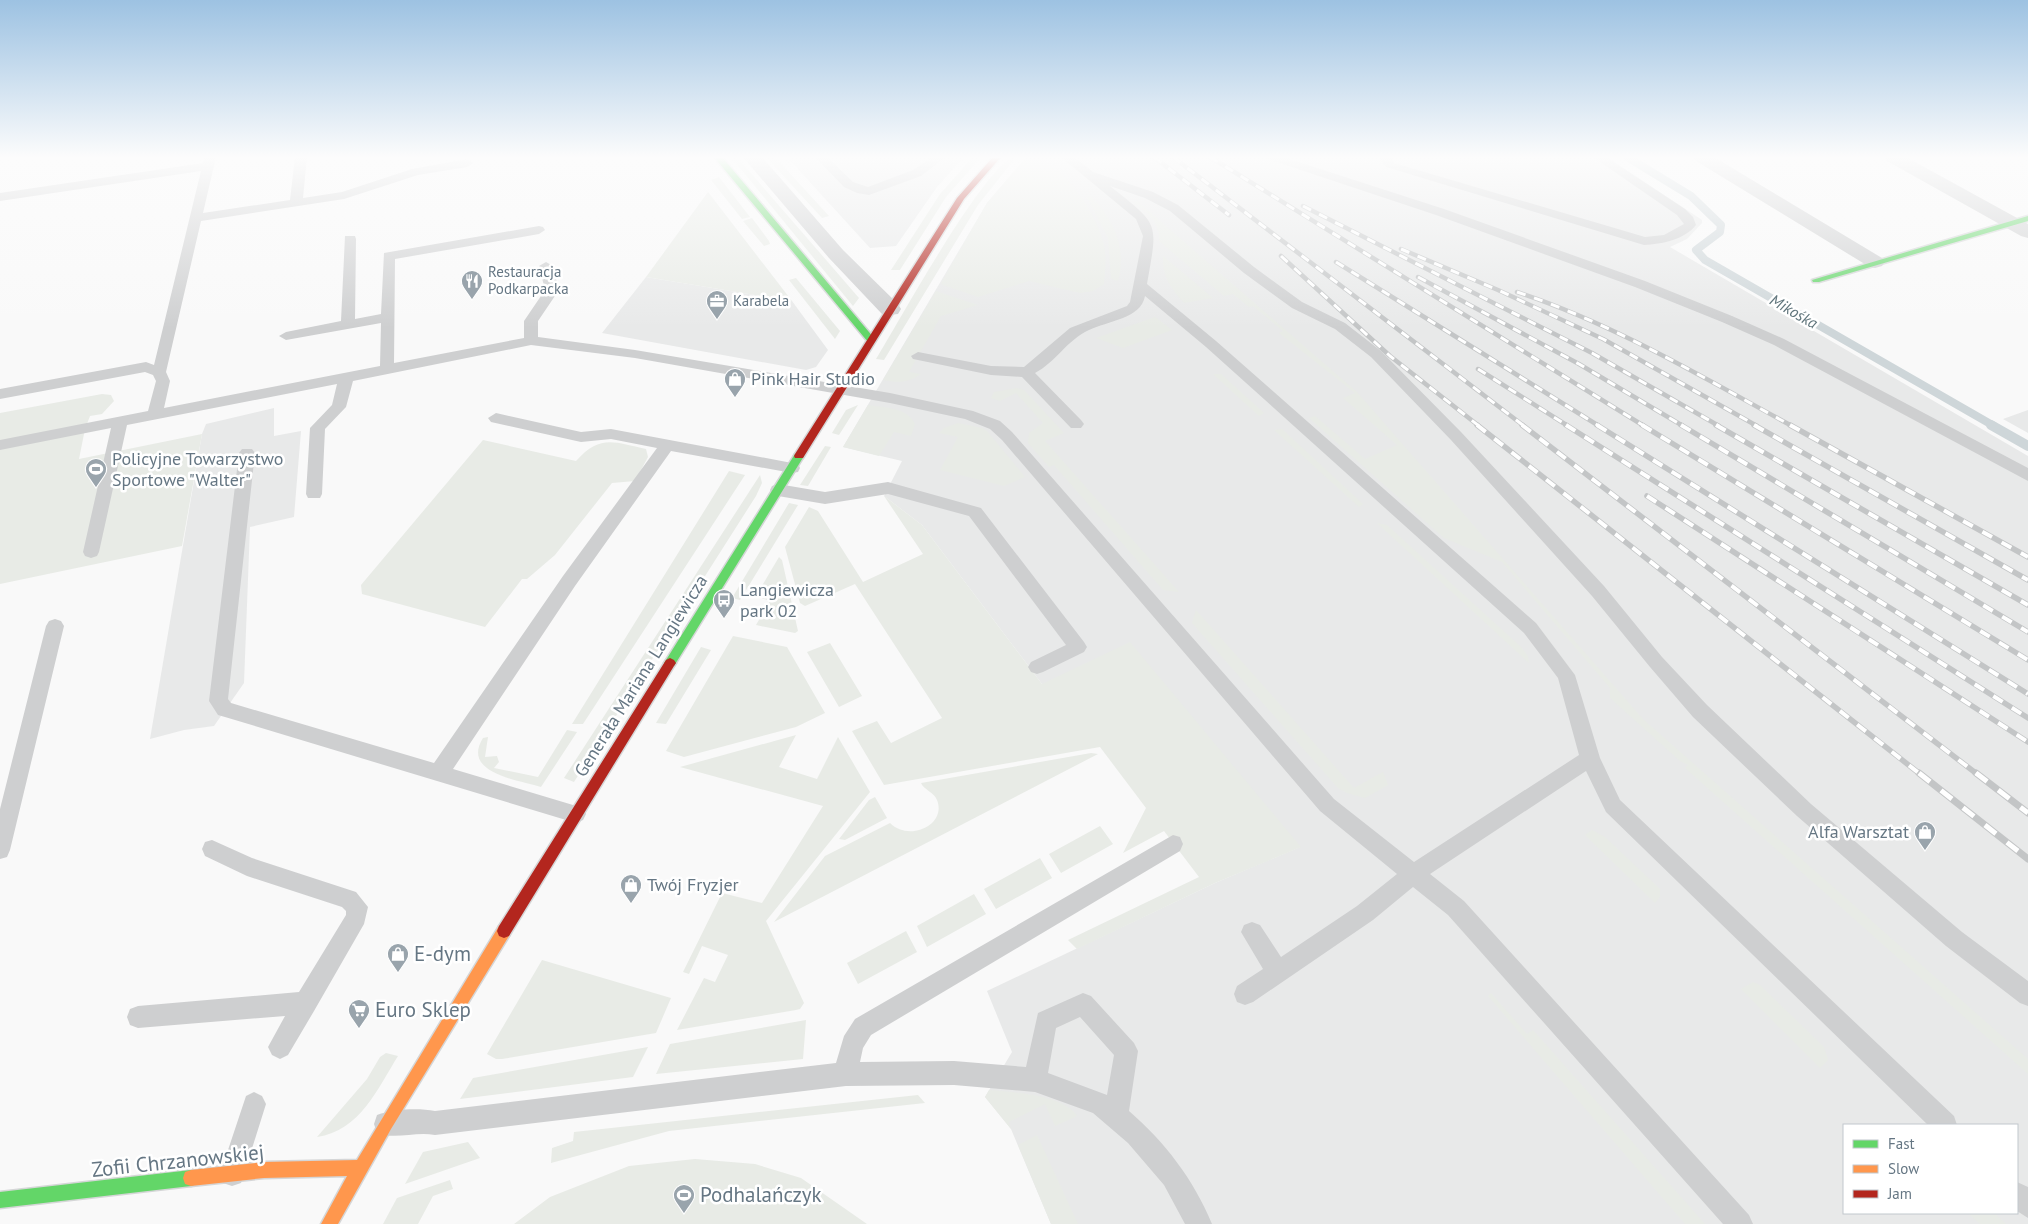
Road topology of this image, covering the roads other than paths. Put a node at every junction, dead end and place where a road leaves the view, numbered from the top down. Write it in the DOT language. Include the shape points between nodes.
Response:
graph roads {
  1 [pos="198,214"];
  2 [pos="221,214"];
  3 [pos="768,214"];
  4 [pos="801,214"];
  5 [pos="950,214"];
  6 [pos="1137,214"];
  7 [pos="1181,214"];
  8 [pos="1446,214"];
  9 [pos="1554,214"];
  10 [pos="1683,214"];
  11 [pos="1796,214"];
  12 [pos="2004,214"];
  13 [pos="197,218"];
  14 [pos="2023,224"];
  15 [pos="539,230"];
  16 [pos="350,239"];
  17 [pos="1875,262"];
  18 [pos="546,266"];
  19 [pos="1816,280"];
  20 [pos="1141,286"];
  21 [pos="890,309"];
  22 [pos="388,317"];
  23 [pos="348,324"];
  24 [pos="286,336"];
  25 [pos="871,340"];
  26 [pos="531,341"];
  27 [pos="918,356"];
  28 [pos="387,370"];
  29 [pos="159,372"];
  30 [pos="1026,372"];
  31 [pos="346,378"];
  32 [pos="841,390"];
  33 [pos="0,394"];
  34 [pos="155,415"];
  35 [pos="496,418"];
  36 [pos="120,422"];
  37 [pos="1076,424"];
  38 [pos="0,444"];
  39 [pos="667,445"];
  40 [pos="247,453"];
  41 [pos="792,468"];
  42 [pos="2028,475"];
  43 [pos="778,490"];
  44 [pos="314,494"];
  45 [pos="91,552"];
  46 [pos="55,626"];
  47 [pos="1037,667"];
  48 [pos="1590,758"];
  49 [pos="438,774"];
  50 [pos="576,814"];
  51 [pos="4,817"];
  52 [pos="1173,844"];
  53 [pos="0,850"];
  54 [pos="212,850"];
  55 [pos="1413,874"];
  56 [pos="1252,932"];
  57 [pos="1278,972"];
  58 [pos="1245,994"];
  59 [pos="2028,995"];
  60 [pos="306,1002"];
  61 [pos="138,1018"];
  62 [pos="280,1047"];
  63 [pos="846,1074"];
  64 [pos="1036,1080"];
  65 [pos="254,1104"];
  66 [pos="1116,1116"];
  67 [pos="386,1124"];
  68 [pos="1944,1124"];
  69 [pos="361,1168"];
  70 [pos="232,1174"];
  71 [pos="2018,1195"];
  72 [pos="0,1200"];
  73 [pos="2028,1205"];
  74 [pos="329,1224"];
  75 [pos="1198,1224"];
  76 [pos="1740,1224"];
  1 -- 13 [label="lane"];
  2 -- 13 [label="lane"];
  3 -- 25 [label="street"];
  4 -- 21 [label="street"];
  5 -- 21 [label="street, Generała Mariana Langiewicza"];
  6 -- 20 [label="lane" via="1149,236"];
  7 -- 59 [label="lane" via="1297,305 1340,326 1376,354 1598,591 1700,711 1827,829 1954,939"];
  8 -- 42 [label="lane" via="1711,312 1787,347"];
  9 -- 10 [label="lane" via="1644,241 1659,241 1680,233 1690,225"];
  11 -- 17 [label="street"];
  12 -- 14 [label="street"];
  13 -- 29 [label="lane"];
  14 -- 17 [label="street"];
  15 -- 22 [label="lane" via="389,256"];
  16 -- 23 [label="lane"];
  17 -- 19 [label="street"];
  18 -- 26 [label="lane" via="552,290 531,321"];
  20 -- 30 [label="lane" via="1138,303 1132,309 1081,328 1067,337 1046,360"];
  20 -- 48 [label="lane" via="1211,344 1530,628 1566,675"];
  21 -- 25 [label="street, Generała Mariana Langiewicza"];
  22 -- 23 [label="lane"];
  22 -- 28 [label="lane"];
  23 -- 24 [label="lane"];
  25 -- 32 [label="street, Generała Mariana Langiewicza"];
  26 -- 28 [label="lane"];
  26 -- 32 [label="lane" via="635,354"];
  27 -- 30 [label="lane" via="988,371"];
  28 -- 31 [label="lane"];
  29 -- 33 [label="lane" via="146,367"];
  29 -- 34 [label="lane" via="163,381"];
  30 -- 37 [label="lane"];
  31 -- 34 [label="lane"];
  31 -- 44 [label="lane" via="339,407 318,428"];
  32 -- 41 [label="street, Generała Mariana Langiewicza"];
  32 -- 55 [label="lane" via="939,408 995,425 1327,805"];
  34 -- 36 [label="lane"];
  35 -- 39 [label="lane" via="581,437 611,434"];
  36 -- 38 [label="lane"];
  36 -- 45 [label="lane"];
  39 -- 41 [label="lane"];
  39 -- 49 [label="lane" via="569,581"];
  40 -- 49 [label="lane" via="218,701 225,710"];
  41 -- 43 [label="street, Generała Mariana Langiewicza"];
  43 -- 47 [label="lane" via="825,498 888,488 975,512 1078,647"];
  43 -- 50 [label="street, Generała Mariana Langiewicza"];
  46 -- 51 [label="lane"];
  48 -- 55 [label="lane"];
  48 -- 68 [label="lane" via="1613,806"];
  49 -- 50 [label="lane"];
  50 -- 67 [label="street, Generała Mariana Langiewicza"];
  51 -- 53 [label="lane"];
  52 -- 63 [label="lane" via="863,1027 852,1044"];
  54 -- 60 [label="lane" via="247,866 349,899 357,907 356,917"];
  55 -- 57 [label="lane" via="1366,913"];
  55 -- 76 [label="lane" via="1456,908"];
  56 -- 57 [label="lane"];
  57 -- 58 [label="lane"];
  60 -- 61 [label="lane"];
  60 -- 62 [label="lane"];
  63 -- 64 [label="lane" via="954,1073"];
  63 -- 67 [label="lane" via="435,1123"];
  64 -- 66 [label="lane" via="1101,1104"];
  64 -- 66 [label="lane" via="1046,1021 1083,1004 1126,1050"];
  65 -- 70 [label="lane"];
  66 -- 75 [label="lane" via="1137,1134 1173,1176"];
  67 -- 69 [label="street, Generała Mariana Langiewicza"];
  69 -- 70 [label="street, Zofii Chrzanowskiej" via="264,1170"];
  69 -- 74 [label="street, Generała Mariana Langiewicza"];
  70 -- 72 [label="street, Zofii Chrzanowskiej"];
  71 -- 73 [label="lane"];
}
